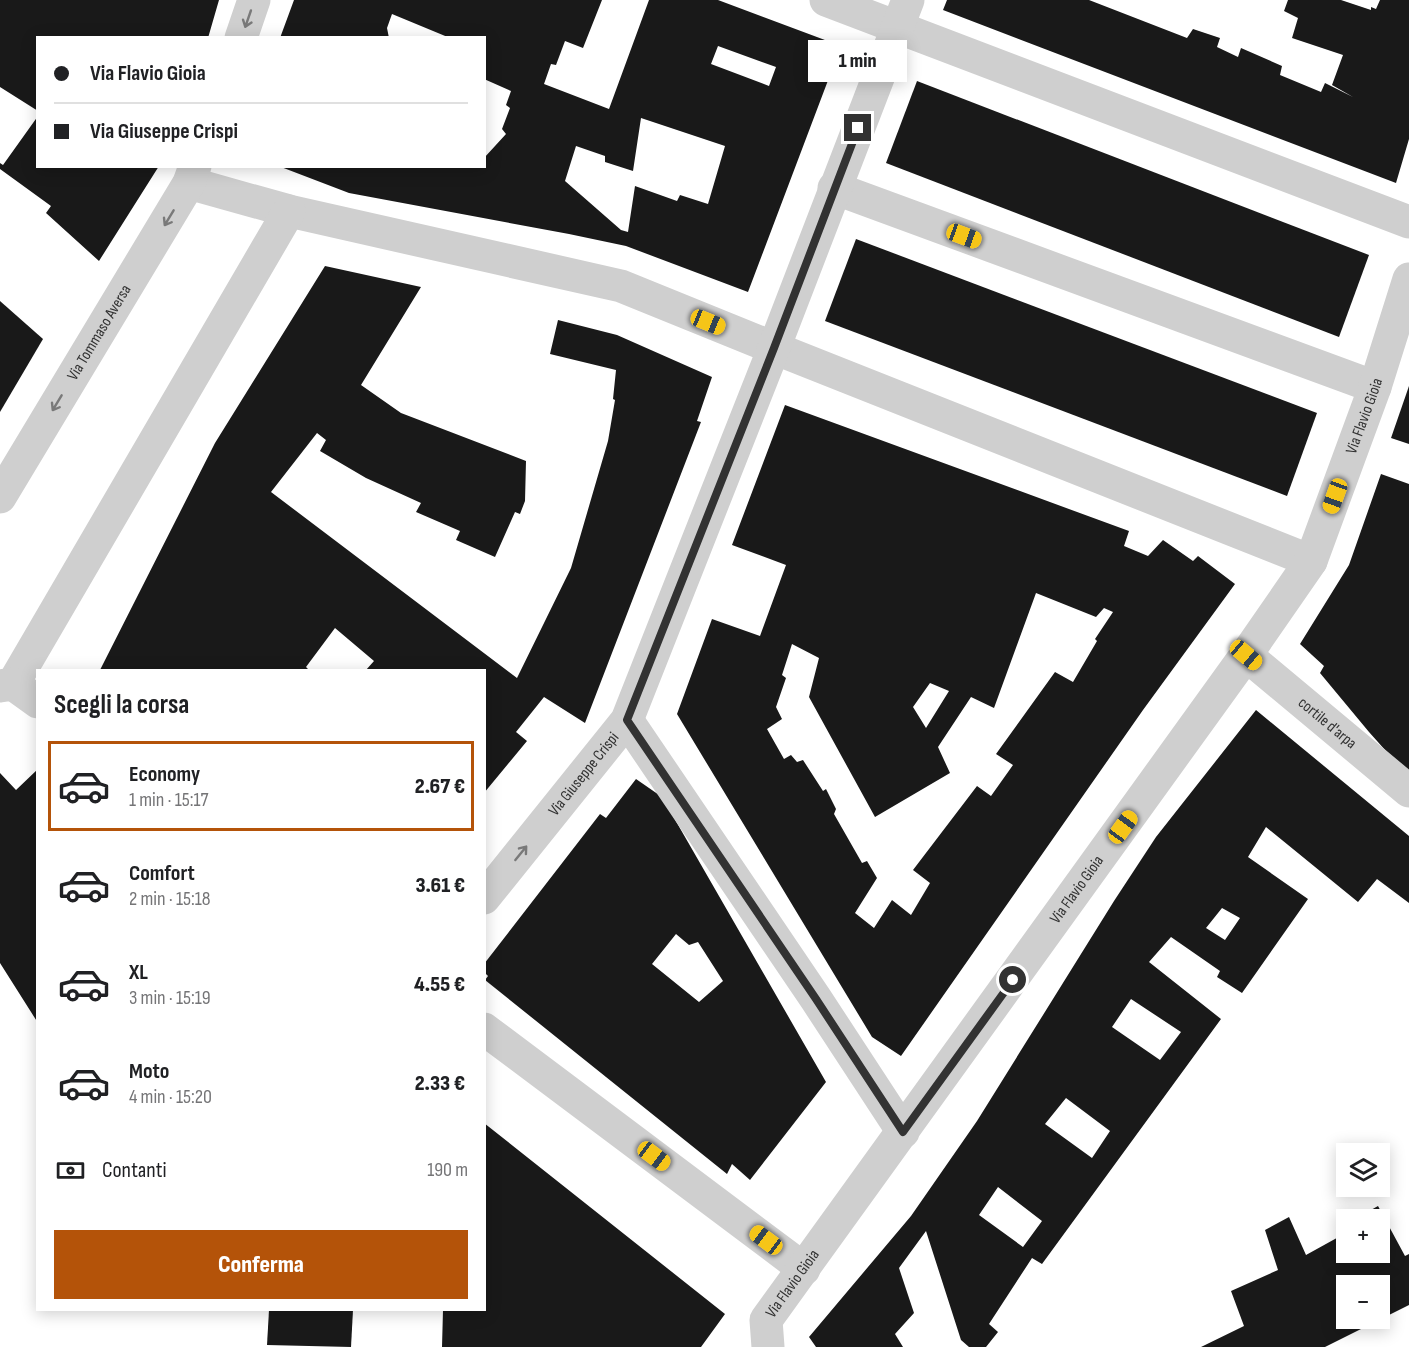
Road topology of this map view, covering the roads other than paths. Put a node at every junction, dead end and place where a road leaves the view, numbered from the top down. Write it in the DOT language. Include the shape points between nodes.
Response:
graph roads {
  1 [pos="254,0"];
  2 [pos="826,0"];
  3 [pos="903,14"];
  4 [pos="242,36"];
  5 [pos="192,175"];
  6 [pos="834,188"];
  7 [pos="289,211"];
  8 [pos="1409,222"];
  9 [pos="1409,279"];
  10 [pos="774,348"];
  11 [pos="1375,387"];
  12 [pos="0,497"];
  13 [pos="1311,561"];
  14 [pos="1246,655"];
  15 [pos="17,691"];
  16 [pos="627,720"];
  17 [pos="1409,791"];
  18 [pos="486,896"];
  19 [pos="486,1030"];
  20 [pos="903,1132"];
  21 [pos="804,1269"];
  22 [pos="768,1347"];
  1 -- 4 [label="street, one-way"];
  2 -- 3 [label="street"];
  3 -- 6 [label="street, Via Giuseppe Crispi"];
  3 -- 8 [label="street"];
  5 -- 7 [label="street"];
  5 -- 12 [label="street, Via Tommaso Aversa, one-way"];
  6 -- 10 [label="street, Via Giuseppe Crispi"];
  6 -- 11 [label="street"];
  7 -- 10 [label="street" via="621,286"];
  7 -- 15 [label="street"];
  9 -- 11 [label="street, Via Flavio Gioia"];
  10 -- 13 [label="street"];
  10 -- 16 [label="street, Via Giuseppe Crispi"];
  11 -- 13 [label="street, Via Flavio Gioia"];
  13 -- 14 [label="street, Via Flavio Gioia"];
  14 -- 17 [label="street, cortile d'arpa"];
  14 -- 20 [label="street, Via Flavio Gioia"];
  18 -- 16 [label="street, Via Giuseppe Crispi, one-way"];
  16 -- 20 [label="street"];
  19 -- 21 [label="street"];
  20 -- 21 [label="street, Via Flavio Gioia"];
  21 -- 22 [label="street, Via Flavio Gioia" via="766,1320"];
}
